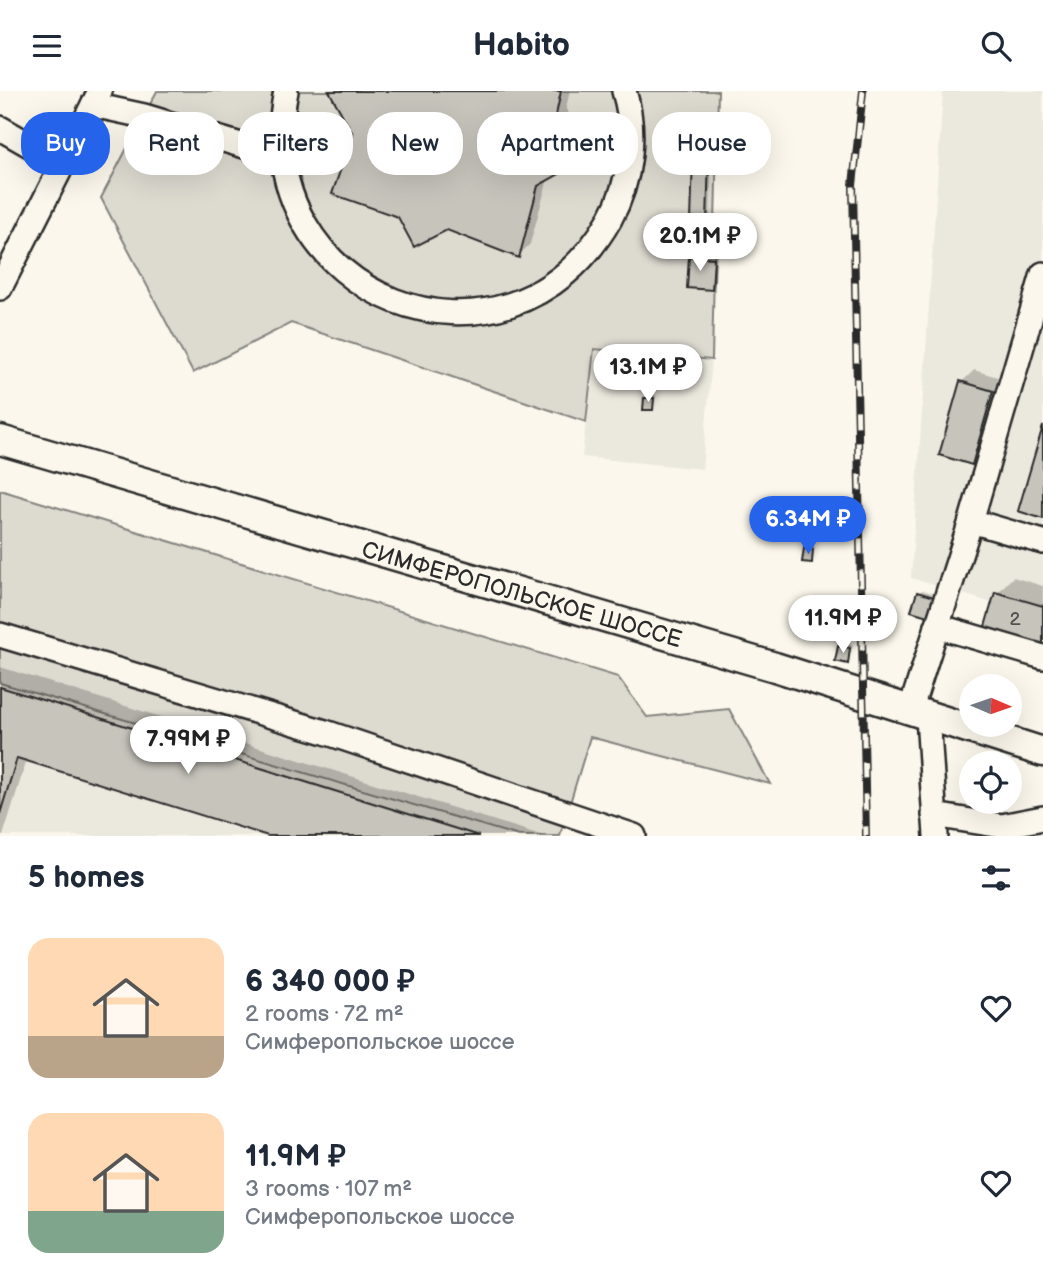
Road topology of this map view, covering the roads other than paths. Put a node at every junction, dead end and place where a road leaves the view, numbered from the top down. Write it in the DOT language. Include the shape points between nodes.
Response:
graph roads {
  1 [pos="286,91"];
  2 [pos="624,91"];
  3 [pos="97,98"];
  4 [pos="282,112"];
  5 [pos="0,128"];
  6 [pos="21,140"];
  7 [pos="238,144"];
  8 [pos="55,175"];
  9 [pos="284,175"];
  10 [pos="1043,276"];
  11 [pos="0,288"];
  12 [pos="0,440"];
  13 [pos="971,521"];
  14 [pos="1043,542"];
  15 [pos="937,626"];
  16 [pos="0,635"];
  17 [pos="1043,657"];
  18 [pos="919,714"];
  19 [pos="1041,755"];
  20 [pos="1043,818"];
  21 [pos="935,825"];
  22 [pos="635,836"];
  1 -- 4 [label="street"];
  2 -- 9 [label="street" via="630,109 631,156 619,202 596,243 563,277 521,301 475,312 428,311 383,298 342,272 311,237"];
  3 -- 7 [label="street"];
  5 -- 6 [label="street"];
  8 -- 11 [label="street"];
  10 -- 13 [label="street"];
  12 -- 18 [label="main road, СИМФЕРОПОЛЬСКОЕ ШОССЕ" via="775,667"];
  13 -- 14 [label="street"];
  13 -- 15 [label="street"];
  15 -- 17 [label="street"];
  15 -- 18 [label="street"];
  16 -- 22 [label="street" via="325,732"];
  18 -- 19 [label="main road, СИМФЕРОПОЛЬСКОЕ ШОССЕ"];
  18 -- 21 [label="street"];
  20 -- 21 [label="street" via="1002,826"];
}
